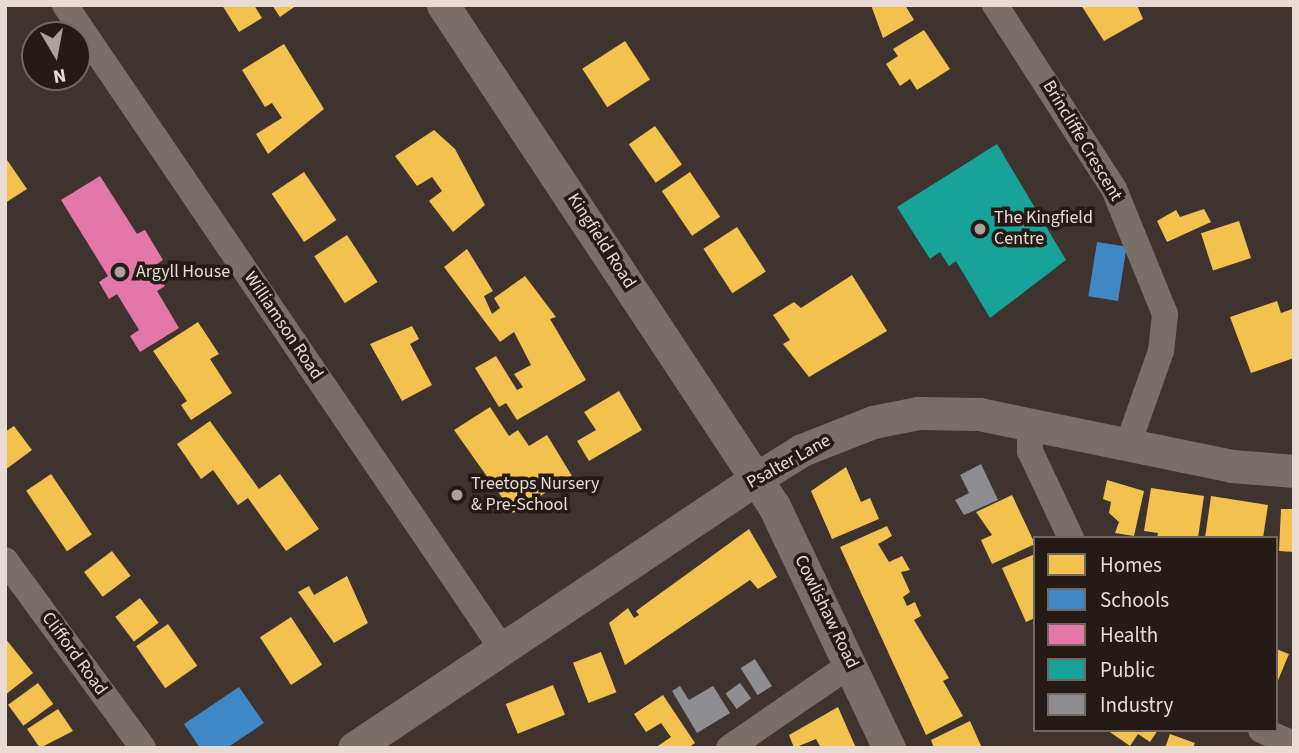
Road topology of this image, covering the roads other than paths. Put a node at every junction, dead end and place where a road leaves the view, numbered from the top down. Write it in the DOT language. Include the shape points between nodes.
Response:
graph roads {
  1 [pos="65,5"];
  2 [pos="443,5"];
  3 [pos="995,5"];
  4 [pos="1030,423"];
  5 [pos="1128,444"];
  6 [pos="1294,471"];
  7 [pos="757,478"];
  8 [pos="1070,536"];
  9 [pos="5,560"];
  10 [pos="501,647"];
  11 [pos="851,664"];
  12 [pos="1266,732"];
  13 [pos="1294,744"];
  14 [pos="143,748"];
  15 [pos="354,748"];
  16 [pos="729,748"];
  17 [pos="889,748"];
  1 -- 10 [label="street, Williamson Road"];
  2 -- 7 [label="street, Kingfield Road"];
  3 -- 5 [label="street, Brincliffe Crescent" via="1114,189 1165,314 1161,352"];
  4 -- 5 [label="street, Psalter Lane"];
  4 -- 7 [label="street, Psalter Lane" via="979,414 895,417 821,442"];
  4 -- 8 [label="street" via="1030,451"];
  5 -- 6 [label="street, Psalter Lane"];
  7 -- 10 [label="street, Psalter Lane"];
  7 -- 11 [label="street, Cowlishaw Road"];
  9 -- 14 [label="street, Clifford Road"];
  10 -- 15 [label="street, Psalter Lane"];
  11 -- 16 [label="street"];
  11 -- 17 [label="street, Cowlishaw Road"];
  12 -- 13 [label="street"];
}
